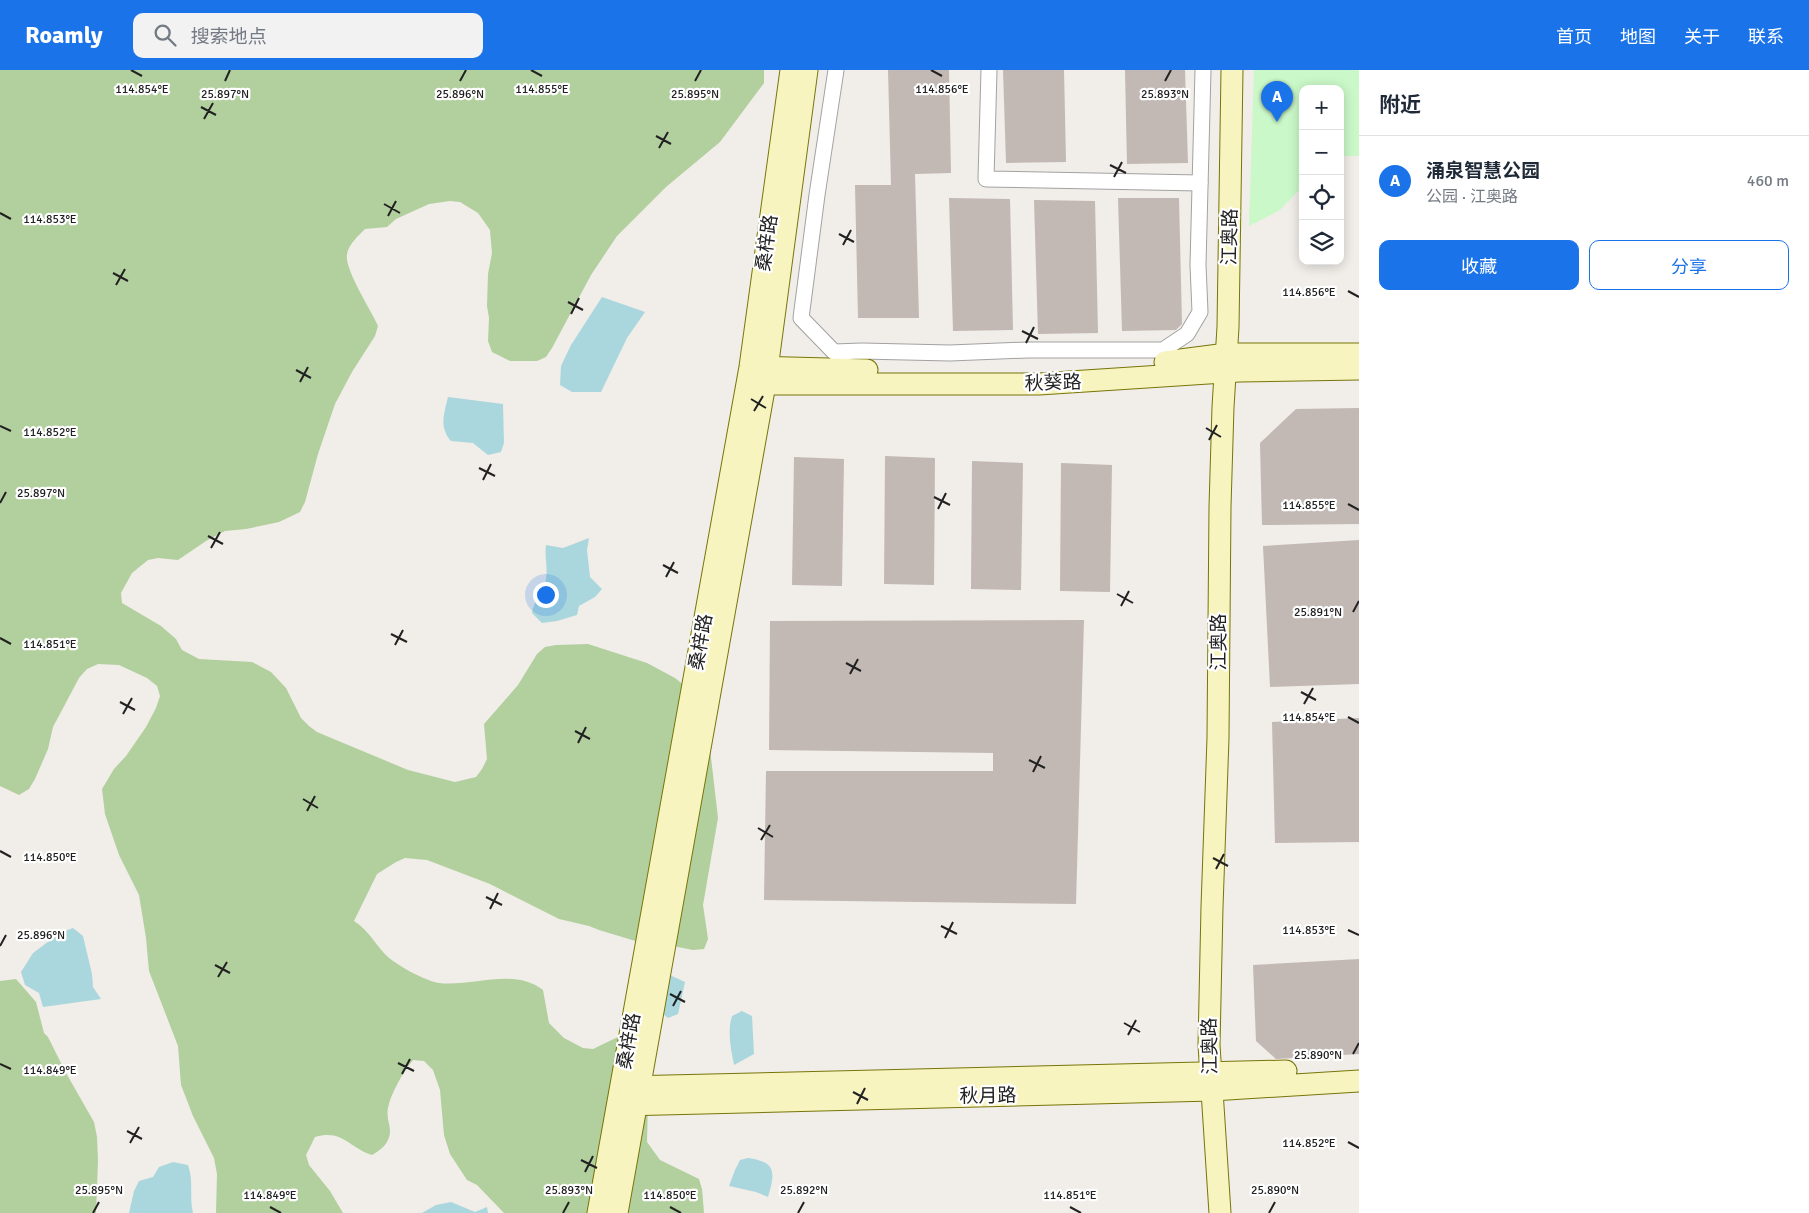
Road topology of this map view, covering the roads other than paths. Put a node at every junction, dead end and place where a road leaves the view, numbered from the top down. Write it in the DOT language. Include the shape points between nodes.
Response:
graph roads {
  1 [pos="791,70"];
  2 [pos="807,70"];
  3 [pos="836,70"];
  4 [pos="989,70"];
  5 [pos="1203,70"];
  6 [pos="1232,70"];
  7 [pos="1243,70"];
  8 [pos="1200,183"];
  9 [pos="1359,354"];
  10 [pos="1233,363"];
  11 [pos="1359,369"];
  12 [pos="757,376"];
  13 [pos="1359,1069"];
  14 [pos="1218,1081"];
  15 [pos="1359,1081"];
  16 [pos="628,1096"];
  17 [pos="598,1213"];
  18 [pos="617,1213"];
  19 [pos="1220,1213"];
  20 [pos="1230,1213"];
  1 -- 12 [label="street, 桑梓路"];
  2 -- 12 [label="street, 桑梓路"];
  3 -- 8 [label="street" via="801,318 834,352 1163,350 1187,334 1200,312"];
  4 -- 8 [label="street" via="986,179"];
  5 -- 8 [label="street"];
  6 -- 10 [label="street, 江奥路" via="1228,327"];
  7 -- 10 [label="street, 江奥路"];
  9 -- 10 [label="street, 秋葵路" via="1270,356"];
  10 -- 11 [label="street, 秋葵路"];
  10 -- 12 [label="street, 秋葵路" via="1188,360 1050,370"];
  10 -- 14 [label="street, 江奥路" via="1230,738 1223,1036"];
  12 -- 16 [label="street, 桑梓路"];
  13 -- 14 [label="street, 秋月路"];
  14 -- 15 [label="street, 秋月路"];
  14 -- 16 [label="street, 秋月路"];
  14 -- 19 [label="street, 江奥路"];
  14 -- 20 [label="street, 江奥路"];
  16 -- 17 [label="street, 桑梓路"];
  16 -- 18 [label="street, 桑梓路"];
}
